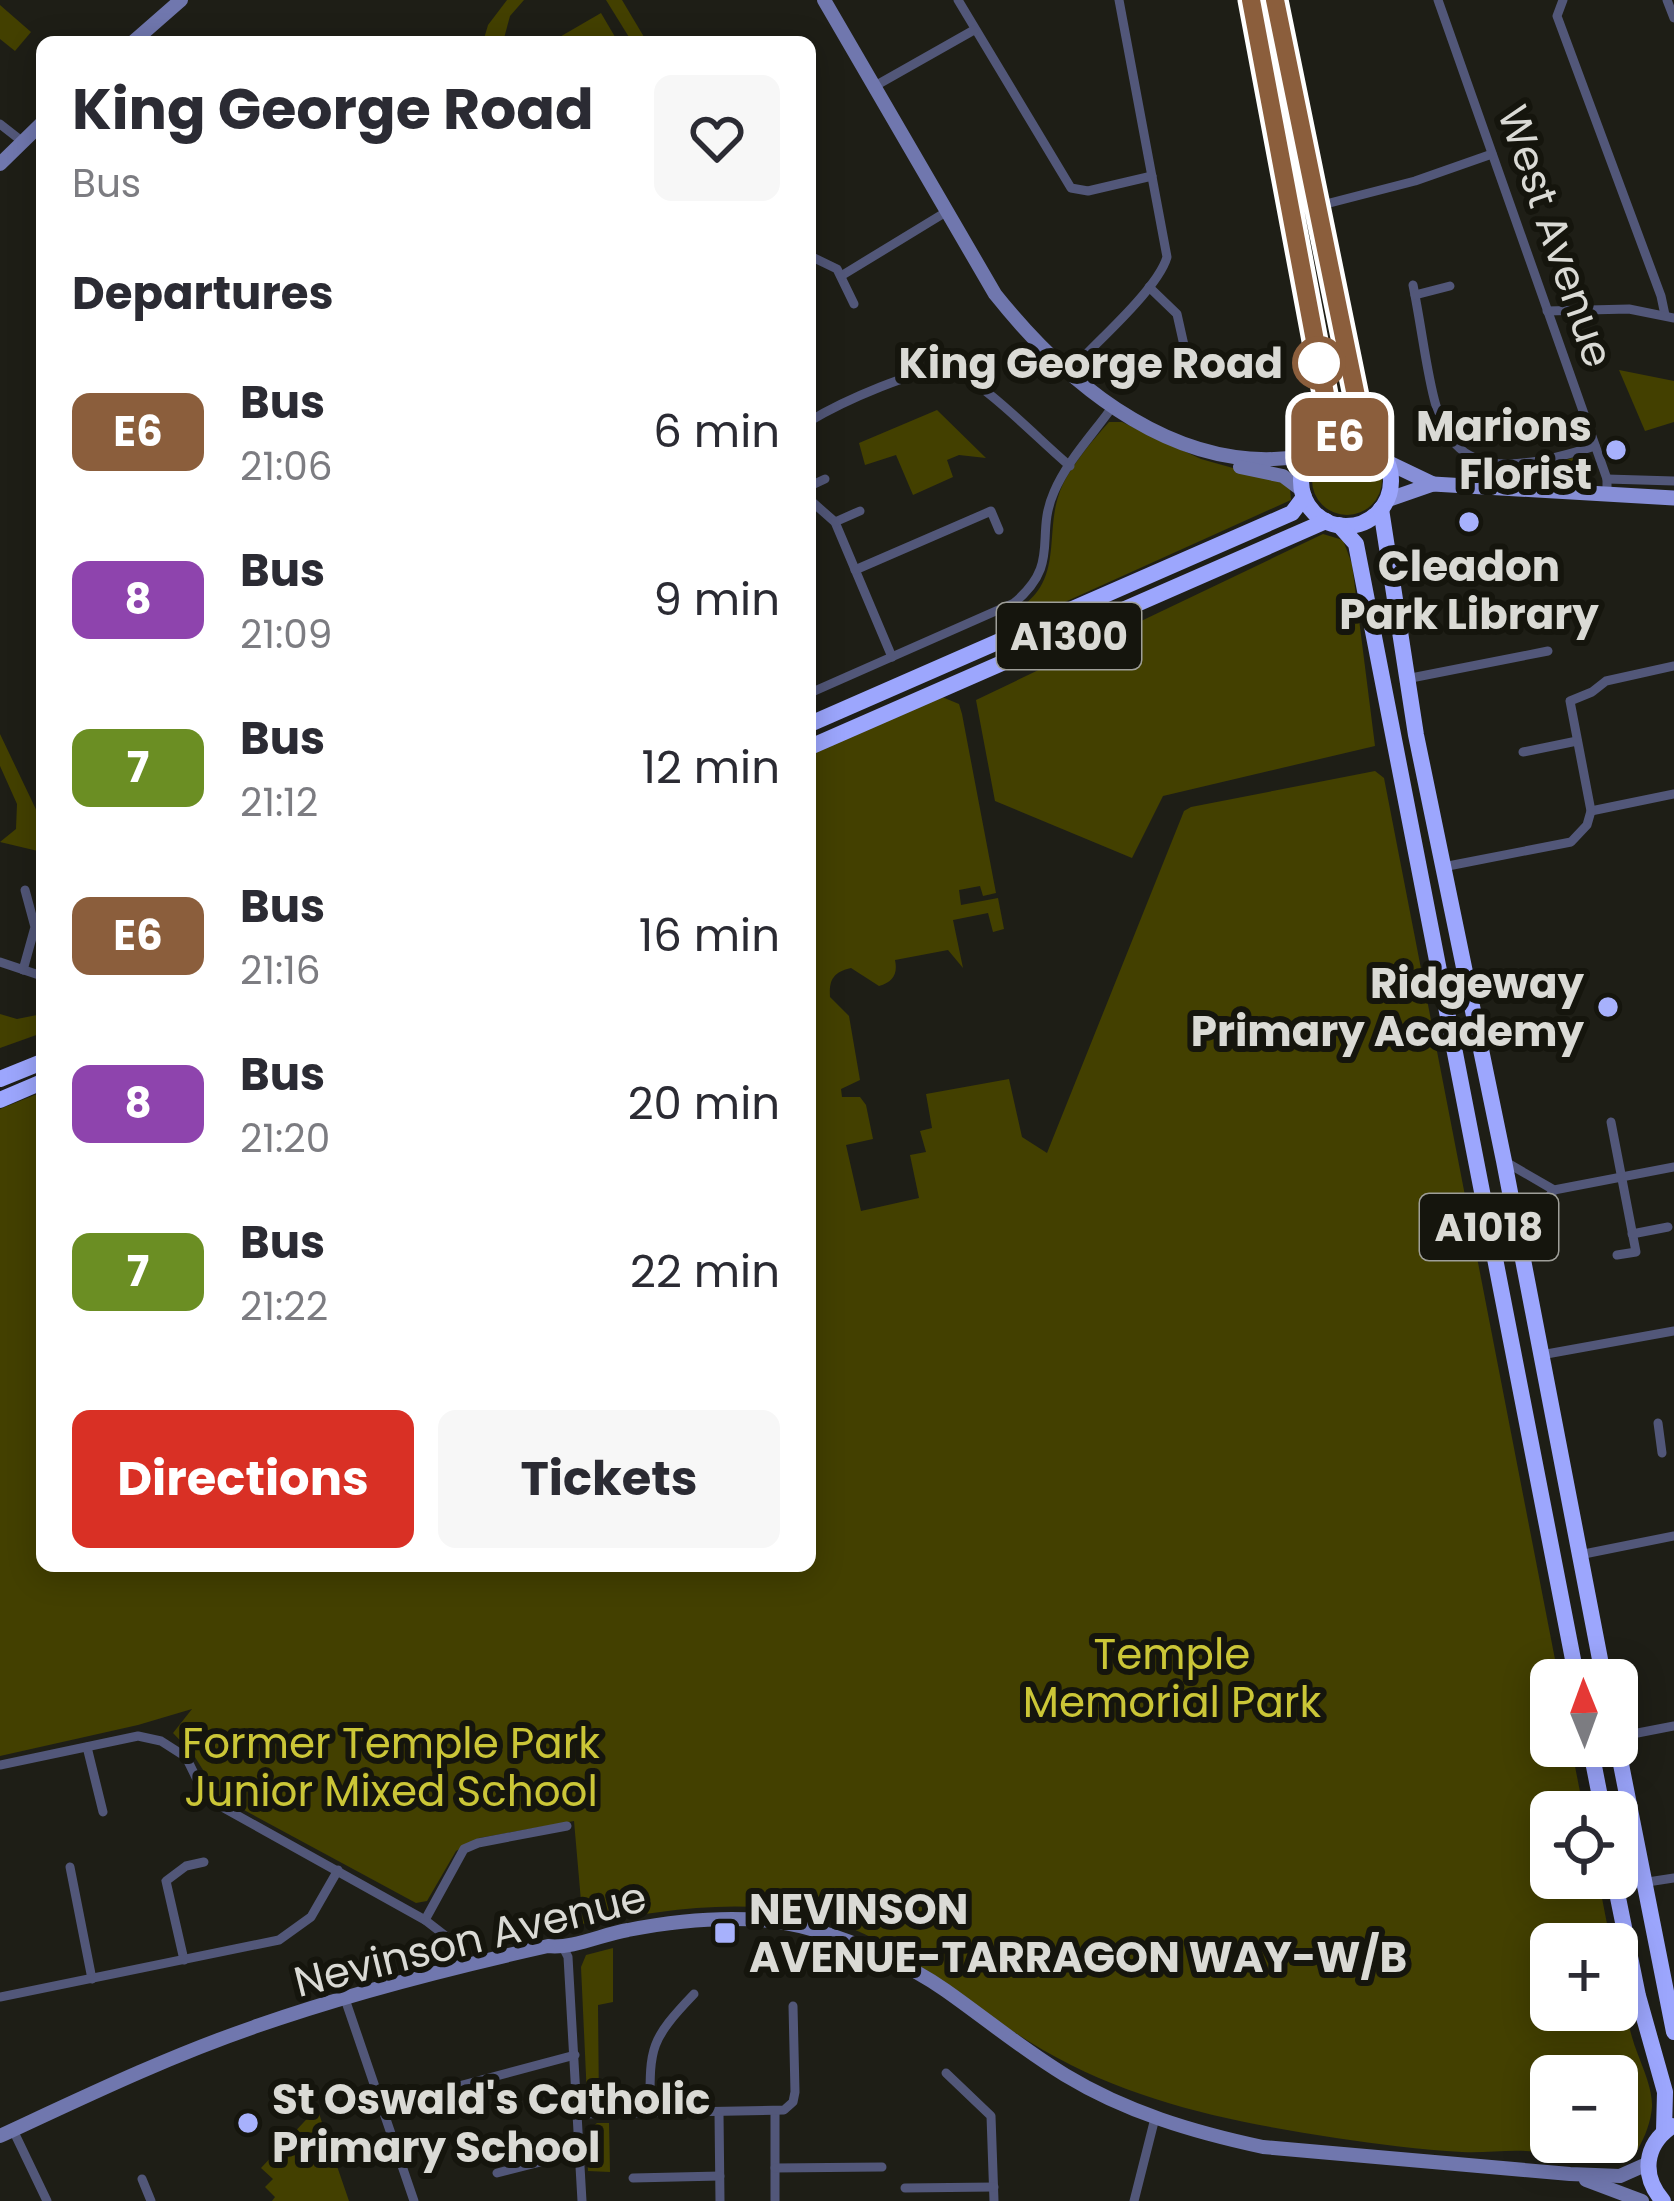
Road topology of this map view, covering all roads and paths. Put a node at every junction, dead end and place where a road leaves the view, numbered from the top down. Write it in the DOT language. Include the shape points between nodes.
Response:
graph roads {
  1 [pos="181,0"];
  2 [pos="824,0"];
  3 [pos="958,0"];
  4 [pos="1119,0"];
  5 [pos="1251,0"];
  6 [pos="1275,0"];
  7 [pos="1438,0"];
  8 [pos="1563,0"];
  9 [pos="1667,0"];
  10 [pos="1674,18"];
  11 [pos="974,31"];
  12 [pos="140,36"];
  13 [pos="875,86"];
  14 [pos="0,124"];
  15 [pos="35,135"];
  16 [pos="1492,154"];
  17 [pos="0,164"];
  18 [pos="1152,176"];
  19 [pos="1316,207"];
  20 [pos="946,212"];
  21 [pos="1291,213"];
  22 [pos="816,258"];
  23 [pos="841,276"];
  24 [pos="1450,286"];
  25 [pos="1149,287"];
  26 [pos="854,304"];
  27 [pos="1547,310"];
  28 [pos="1670,317"];
  29 [pos="1190,372"];
  30 [pos="1067,373"];
  31 [pos="1113,406"];
  32 [pos="816,418"];
  33 [pos="1365,440"];
  34 [pos="1594,446"];
  35 [pos="1315,450"];
  36 [pos="1202,452"];
  37 [pos="1387,462"];
  38 [pos="1070,466"];
  39 [pos="825,479"];
  40 [pos="1674,481"];
  41 [pos="816,483"];
  42 [pos="1433,484"];
  43 [pos="1607,487"];
  44 [pos="1304,494"];
  45 [pos="1674,498"];
  46 [pos="1384,504"];
  47 [pos="816,505"];
  48 [pos="860,511"];
  49 [pos="835,522"];
  50 [pos="1332,523"];
  51 [pos="999,530"];
  52 [pos="855,570"];
  53 [pos="1548,651"];
  54 [pos="892,656"];
  55 [pos="1674,666"];
  56 [pos="1406,679"];
  57 [pos="816,690"];
  58 [pos="816,721"];
  59 [pos="1577,741"];
  60 [pos="816,744"];
  61 [pos="1523,752"];
  62 [pos="1674,794"];
  63 [pos="1591,812"];
  64 [pos="1437,839"];
  65 [pos="1414,844"];
  66 [pos="1443,867"];
  67 [pos="25,890"];
  68 [pos="36,917"];
  69 [pos="0,962"];
  70 [pos="22,970"];
  71 [pos="36,974"];
  72 [pos="36,1064"];
  73 [pos="0,1079"];
  74 [pos="36,1085"];
  75 [pos="0,1100"];
  76 [pos="1611,1122"];
  77 [pos="1504,1161"];
  78 [pos="1477,1166"];
  79 [pos="1674,1167"];
  80 [pos="1622,1177"];
  81 [pos="1554,1190"];
  82 [pos="1668,1227"];
  83 [pos="1633,1234"];
  84 [pos="1519,1237"];
  85 [pos="1492,1242"];
  86 [pos="1617,1255"];
  87 [pos="1674,1331"];
  88 [pos="1541,1354"];
  89 [pos="1674,1428"];
  90 [pos="1662,1453"];
  91 [pos="1674,1536"];
  92 [pos="1579,1555"];
  93 [pos="1553,1559"];
  94 [pos="1573,1659"];
  95 [pos="1600,1659"];
  96 [pos="1674,1726"];
  97 [pos="1638,1735"];
  98 [pos="87,1747"];
  99 [pos="0,1765"];
  100 [pos="1622,1767"];
  101 [pos="103,1812"];
  102 [pos="567,1826"];
  103 [pos="204,1862"];
  104 [pos="70,1867"];
  105 [pos="338,1870"];
  106 [pos="1674,1878"];
  107 [pos="1638,1882"];
  108 [pos="1644,1882"];
  109 [pos="1618,1899"];
  110 [pos="424,1919"];
  111 [pos="563,1948"];
  112 [pos="184,1960"];
  113 [pos="461,1966"];
  114 [pos="92,1978"];
  115 [pos="694,1994"];
  116 [pos="0,1997"];
  117 [pos="345,2000"];
  118 [pos="793,2006"];
  119 [pos="1674,2032"];
  120 [pos="574,2055"];
  121 [pos="946,2073"];
  122 [pos="384,2106"];
  123 [pos="775,2112"];
  124 [pos="719,2113"];
  125 [pos="579,2114"];
  126 [pos="650,2114"];
  127 [pos="1155,2118"];
  128 [pos="1669,2128"];
  129 [pos="7,2133"];
  130 [pos="580,2152"];
  131 [pos="1647,2164"];
  132 [pos="883,2167"];
  133 [pos="775,2168"];
  134 [pos="497,2173"];
  135 [pos="1570,2174"];
  136 [pos="720,2176"];
  137 [pos="633,2178"];
  138 [pos="142,2179"];
  139 [pos="935,2187"];
  140 [pos="994,2187"];
  141 [pos="905,2188"];
  142 [pos="149,2196"];
  143 [pos="134,2197"];
  144 [pos="47,2201"];
  145 [pos="414,2201"];
  146 [pos="582,2201"];
  147 [pos="720,2201"];
  148 [pos="775,2201"];
  149 [pos="936,2201"];
  150 [pos="994,2201"];
  151 [pos="1134,2201"];
  152 [pos="1642,2201"];
  153 [pos="1664,2201"];
  1 -- 12 [label="street"];
  2 -- 13 [label="street"];
  3 -- 11 [label="street"];
  4 -- 18 [label="street"];
  5 -- 21 [label="main road"];
  6 -- 19 [label="main road"];
  7 -- 16 [label="street, West Avenue"];
  8 -- 28 [label="street" via="1557,16"];
  9 -- 10 [label="street"];
  11 -- 13 [label="street"];
  11 -- 18 [label="street" via="1071,188"];
  13 -- 20 [label="street"];
  14 -- 15 [label="street"];
  15 -- 17 [label="street"];
  16 -- 19 [label="street"];
  16 -- 27 [label="street, West Avenue"];
  18 -- 25 [label="street" via="1167,257"];
  19 -- 21 [label="street"];
  19 -- 33 [label="main road"];
  20 -- 23 [label="street"];
  20 -- 30 [label="street" via="994,294"];
  21 -- 35 [label="main road" via="1328,410"];
  22 -- 23 [label="street"];
  23 -- 26 [label="street"];
  24 -- 34 [label="street" via="1414,290 1444,433 1456,449 1474,460 1523,465"];
  25 -- 29 [label="street" via="1177,314"];
  25 -- 30 [label="street"];
  27 -- 28 [label="street" via="1629,308"];
  27 -- 34 [label="street, West Avenue"];
  30 -- 31 [label="street"];
  31 -- 36 [label="street"];
  31 -- 38 [label="street"];
  32 -- 38 [label="street" via="926,371 950,370"];
  33 -- 35 [label="highway" via="1349,436"];
  33 -- 37 [label="highway"];
  34 -- 43 [label="street, West Avenue"];
  35 -- 36 [label="street" via="1278,461"];
  35 -- 44 [label="highway" via="1301,479"];
  36 -- 44 [label="street" via="1282,476"];
  37 -- 42 [label="main road"];
  37 -- 46 [label="highway" via="1392,481"];
  38 -- 54 [label="street" via="1049,504 1046,555 1026,592"];
  39 -- 41 [label="street"];
  40 -- 43 [label="street"];
  42 -- 43 [label="main road"];
  42 -- 46 [label="main road"];
  43 -- 45 [label="main road"];
  44 -- 50 [label="highway"];
  44 -- 58 [label="highway, A1300" via="1292,513"];
  46 -- 50 [label="highway" via="1363,523"];
  46 -- 56 [label="highway, A1018"];
  47 -- 49 [label="street"];
  48 -- 49 [label="street"];
  49 -- 52 [label="street"];
  50 -- 60 [label="highway, A1300"];
  50 -- 65 [label="highway, A1018" via="1356,544"];
  51 -- 52 [label="street" via="991,511"];
  52 -- 54 [label="street"];
  53 -- 56 [label="street"];
  54 -- 57 [label="street"];
  55 -- 59 [label="street" via="1606,681 1570,700"];
  56 -- 64 [label="highway, A1018"];
  59 -- 61 [label="street"];
  59 -- 63 [label="street"];
  62 -- 63 [label="street"];
  63 -- 66 [label="street" via="1571,842"];
  64 -- 65 [label="highway"];
  64 -- 66 [label="highway, A1018"];
  65 -- 78 [label="highway, A1018"];
  66 -- 77 [label="highway, A1018"];
  67 -- 68 [label="street"];
  68 -- 70 [label="street"];
  69 -- 70 [label="street"];
  70 -- 71 [label="street"];
  72 -- 73 [label="highway"];
  74 -- 75 [label="highway"];
  76 -- 80 [label="street"];
  77 -- 78 [label="highway"];
  77 -- 81 [label="street"];
  77 -- 84 [label="highway, A1018"];
  78 -- 85 [label="highway, A1018"];
  79 -- 80 [label="street"];
  80 -- 81 [label="street"];
  80 -- 83 [label="street"];
  81 -- 84 [label="street"];
  82 -- 83 [label="street"];
  83 -- 86 [label="street" via="1636,1252"];
  84 -- 85 [label="highway"];
  84 -- 88 [label="highway, A1018"];
  85 -- 93 [label="highway, A1018"];
  87 -- 88 [label="street"];
  88 -- 92 [label="highway, A1018"];
  89 -- 90 [label="street" via="1659,1428"];
  91 -- 92 [label="street"];
  92 -- 93 [label="highway"];
  92 -- 95 [label="highway, A1018"];
  93 -- 94 [label="highway, A1018"];
  96 -- 97 [label="street"];
  98 -- 99 [label="street"];
  98 -- 101 [label="street"];
  98 -- 105 [label="street" via="138,1736 161,1741 186,1757 206,1798"];
  100 -- 108 [label="highway"];
  102 -- 110 [label="street" via="464,1850"];
  103 -- 112 [label="street" via="166,1881"];
  104 -- 114 [label="street"];
  105 -- 110 [label="street"];
  105 -- 112 [label="street" via="296,1932"];
  106 -- 108 [label="street"];
  107 -- 108 [label="street"];
  108 -- 119 [label="highway"];
  109 -- 128 [label="highway"];
  110 -- 113 [label="street" via="456,1944"];
  111 -- 113 [label="street, Nevinson Avenue"];
  111 -- 120 [label="street"];
  111 -- 127 [label="street, Nevinson Avenue" via="688,1922 804,1928 888,1958 1069,2078"];
  112 -- 114 [label="street"];
  113 -- 117 [label="street, Nevinson Avenue"];
  114 -- 116 [label="street"];
  115 -- 126 [label="street" via="650,2050"];
  117 -- 122 [label="street"];
  117 -- 129 [label="street, Nevinson Avenue" via="134,2073"];
  118 -- 123 [label="street" via="795,2092"];
  120 -- 122 [label="street"];
  120 -- 125 [label="street"];
  121 -- 140 [label="street" via="991,2116"];
  122 -- 145 [label="street"];
  123 -- 124 [label="street"];
  123 -- 133 [label="street"];
  124 -- 126 [label="street"];
  124 -- 136 [label="street"];
  125 -- 126 [label="street"];
  125 -- 130 [label="street"];
  127 -- 135 [label="street, Nevinson Avenue" via="1263,2147"];
  127 -- 151 [label="street"];
  128 -- 131 [label="highway"];
  129 -- 144 [label="street"];
  130 -- 134 [label="street"];
  130 -- 146 [label="street"];
  131 -- 135 [label="street, Nevinson Avenue" via="1619,2176"];
  131 -- 153 [label="highway"];
  132 -- 133 [label="street"];
  133 -- 148 [label="street"];
  135 -- 152 [label="street, Nevinson Avenue"];
  136 -- 137 [label="street"];
  136 -- 147 [label="street"];
  138 -- 142 [label="street"];
  139 -- 140 [label="street"];
  139 -- 141 [label="street"];
  139 -- 149 [label="street"];
  140 -- 150 [label="street"];
  142 -- 143 [label="street"];
}
